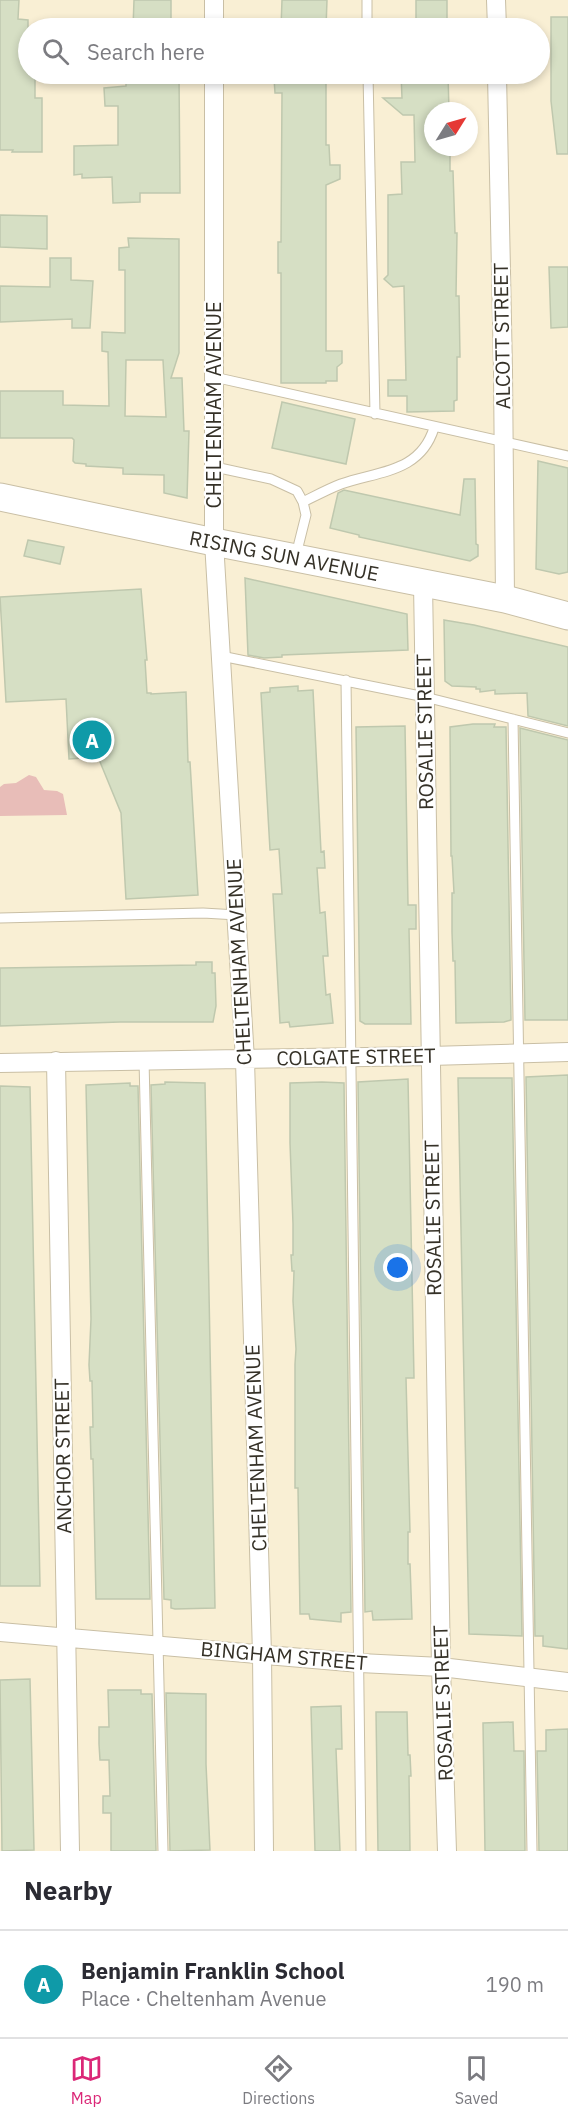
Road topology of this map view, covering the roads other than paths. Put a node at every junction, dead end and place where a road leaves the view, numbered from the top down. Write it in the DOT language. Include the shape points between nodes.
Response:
graph roads {
  1 [pos="214,0"];
  2 [pos="367,0"];
  3 [pos="496,0"];
  4 [pos="214,18"];
  5 [pos="367,18"];
  6 [pos="496,18"];
  7 [pos="214,84"];
  8 [pos="368,84"];
  9 [pos="497,84"];
  10 [pos="214,377"];
  11 [pos="375,414"];
  12 [pos="434,428"];
  13 [pos="504,443"];
  14 [pos="568,456"];
  15 [pos="214,467"];
  16 [pos="0,497"];
  17 [pos="303,502"];
  18 [pos="214,542"];
  19 [pos="295,559"];
  20 [pos="423,584"];
  21 [pos="505,599"];
  22 [pos="568,616"];
  23 [pos="221,656"];
  24 [pos="346,680"];
  25 [pos="424,698"];
  26 [pos="513,719"];
  27 [pos="568,733"];
  28 [pos="237,915"];
  29 [pos="0,918"];
  30 [pos="568,1052"];
  31 [pos="519,1053"];
  32 [pos="430,1056"];
  33 [pos="350,1058"];
  34 [pos="144,1060"];
  35 [pos="245,1060"];
  36 [pos="56,1061"];
  37 [pos="0,1063"];
  38 [pos="0,1632"];
  39 [pos="66,1638"];
  40 [pos="157,1645"];
  41 [pos="262,1654"];
  42 [pos="360,1663"];
  43 [pos="441,1667"];
  44 [pos="528,1678"];
  45 [pos="568,1682"];
  46 [pos="70,1851"];
  47 [pos="163,1851"];
  48 [pos="264,1851"];
  49 [pos="361,1851"];
  50 [pos="447,1851"];
  51 [pos="532,1851"];
  1 -- 4 [label="street"];
  2 -- 5 [label="lane"];
  3 -- 6 [label="street"];
  7 -- 10 [label="street, CHELTENHAM AVENUE"];
  8 -- 11 [label="lane"];
  9 -- 13 [label="street, ALCOTT STREET"];
  10 -- 11 [label="lane"];
  10 -- 15 [label="street, CHELTENHAM AVENUE"];
  11 -- 12 [label="lane"];
  12 -- 13 [label="lane"];
  12 -- 17 [label="lane" via="429,444 393,470 340,484"];
  13 -- 14 [label="lane"];
  13 -- 21 [label="street, ALCOTT STREET"];
  15 -- 17 [label="lane" via="271,479 297,491"];
  15 -- 18 [label="street, CHELTENHAM AVENUE"];
  16 -- 18 [label="main road, RISING SUN AVENUE"];
  17 -- 19 [label="lane" via="306,515"];
  18 -- 19 [label="main road, RISING SUN AVENUE"];
  18 -- 23 [label="street, CHELTENHAM AVENUE"];
  19 -- 20 [label="main road, RISING SUN AVENUE"];
  20 -- 21 [label="main road, RISING SUN AVENUE"];
  20 -- 25 [label="street, ROSALIE STREET"];
  21 -- 22 [label="main road, RISING SUN AVENUE"];
  23 -- 24 [label="lane"];
  23 -- 28 [label="street, CHELTENHAM AVENUE"];
  24 -- 25 [label="lane"];
  24 -- 33 [label="lane"];
  25 -- 26 [label="lane"];
  25 -- 32 [label="street, ROSALIE STREET"];
  26 -- 27 [label="lane"];
  26 -- 31 [label="lane"];
  28 -- 29 [label="lane"];
  28 -- 35 [label="street, CHELTENHAM AVENUE"];
  30 -- 31 [label="street, COLGATE STREET"];
  31 -- 32 [label="street, COLGATE STREET"];
  31 -- 44 [label="lane"];
  32 -- 33 [label="street, COLGATE STREET"];
  32 -- 43 [label="street, ROSALIE STREET"];
  33 -- 35 [label="street, COLGATE STREET"];
  33 -- 42 [label="lane"];
  34 -- 35 [label="street, COLGATE STREET"];
  34 -- 36 [label="street, COLGATE STREET"];
  34 -- 40 [label="lane"];
  35 -- 41 [label="street, CHELTENHAM AVENUE"];
  36 -- 37 [label="street, COLGATE STREET"];
  36 -- 39 [label="street, ANCHOR STREET"];
  38 -- 39 [label="street, BINGHAM STREET"];
  39 -- 40 [label="street, BINGHAM STREET"];
  39 -- 46 [label="street, ANCHOR STREET"];
  40 -- 41 [label="street, BINGHAM STREET"];
  40 -- 47 [label="lane"];
  41 -- 42 [label="street, BINGHAM STREET"];
  41 -- 48 [label="street, CHELTENHAM AVENUE"];
  42 -- 43 [label="street, BINGHAM STREET"];
  42 -- 49 [label="lane"];
  43 -- 44 [label="street, BINGHAM STREET"];
  43 -- 50 [label="street, ROSALIE STREET"];
  44 -- 45 [label="street, BINGHAM STREET"];
  44 -- 51 [label="lane"];
}
